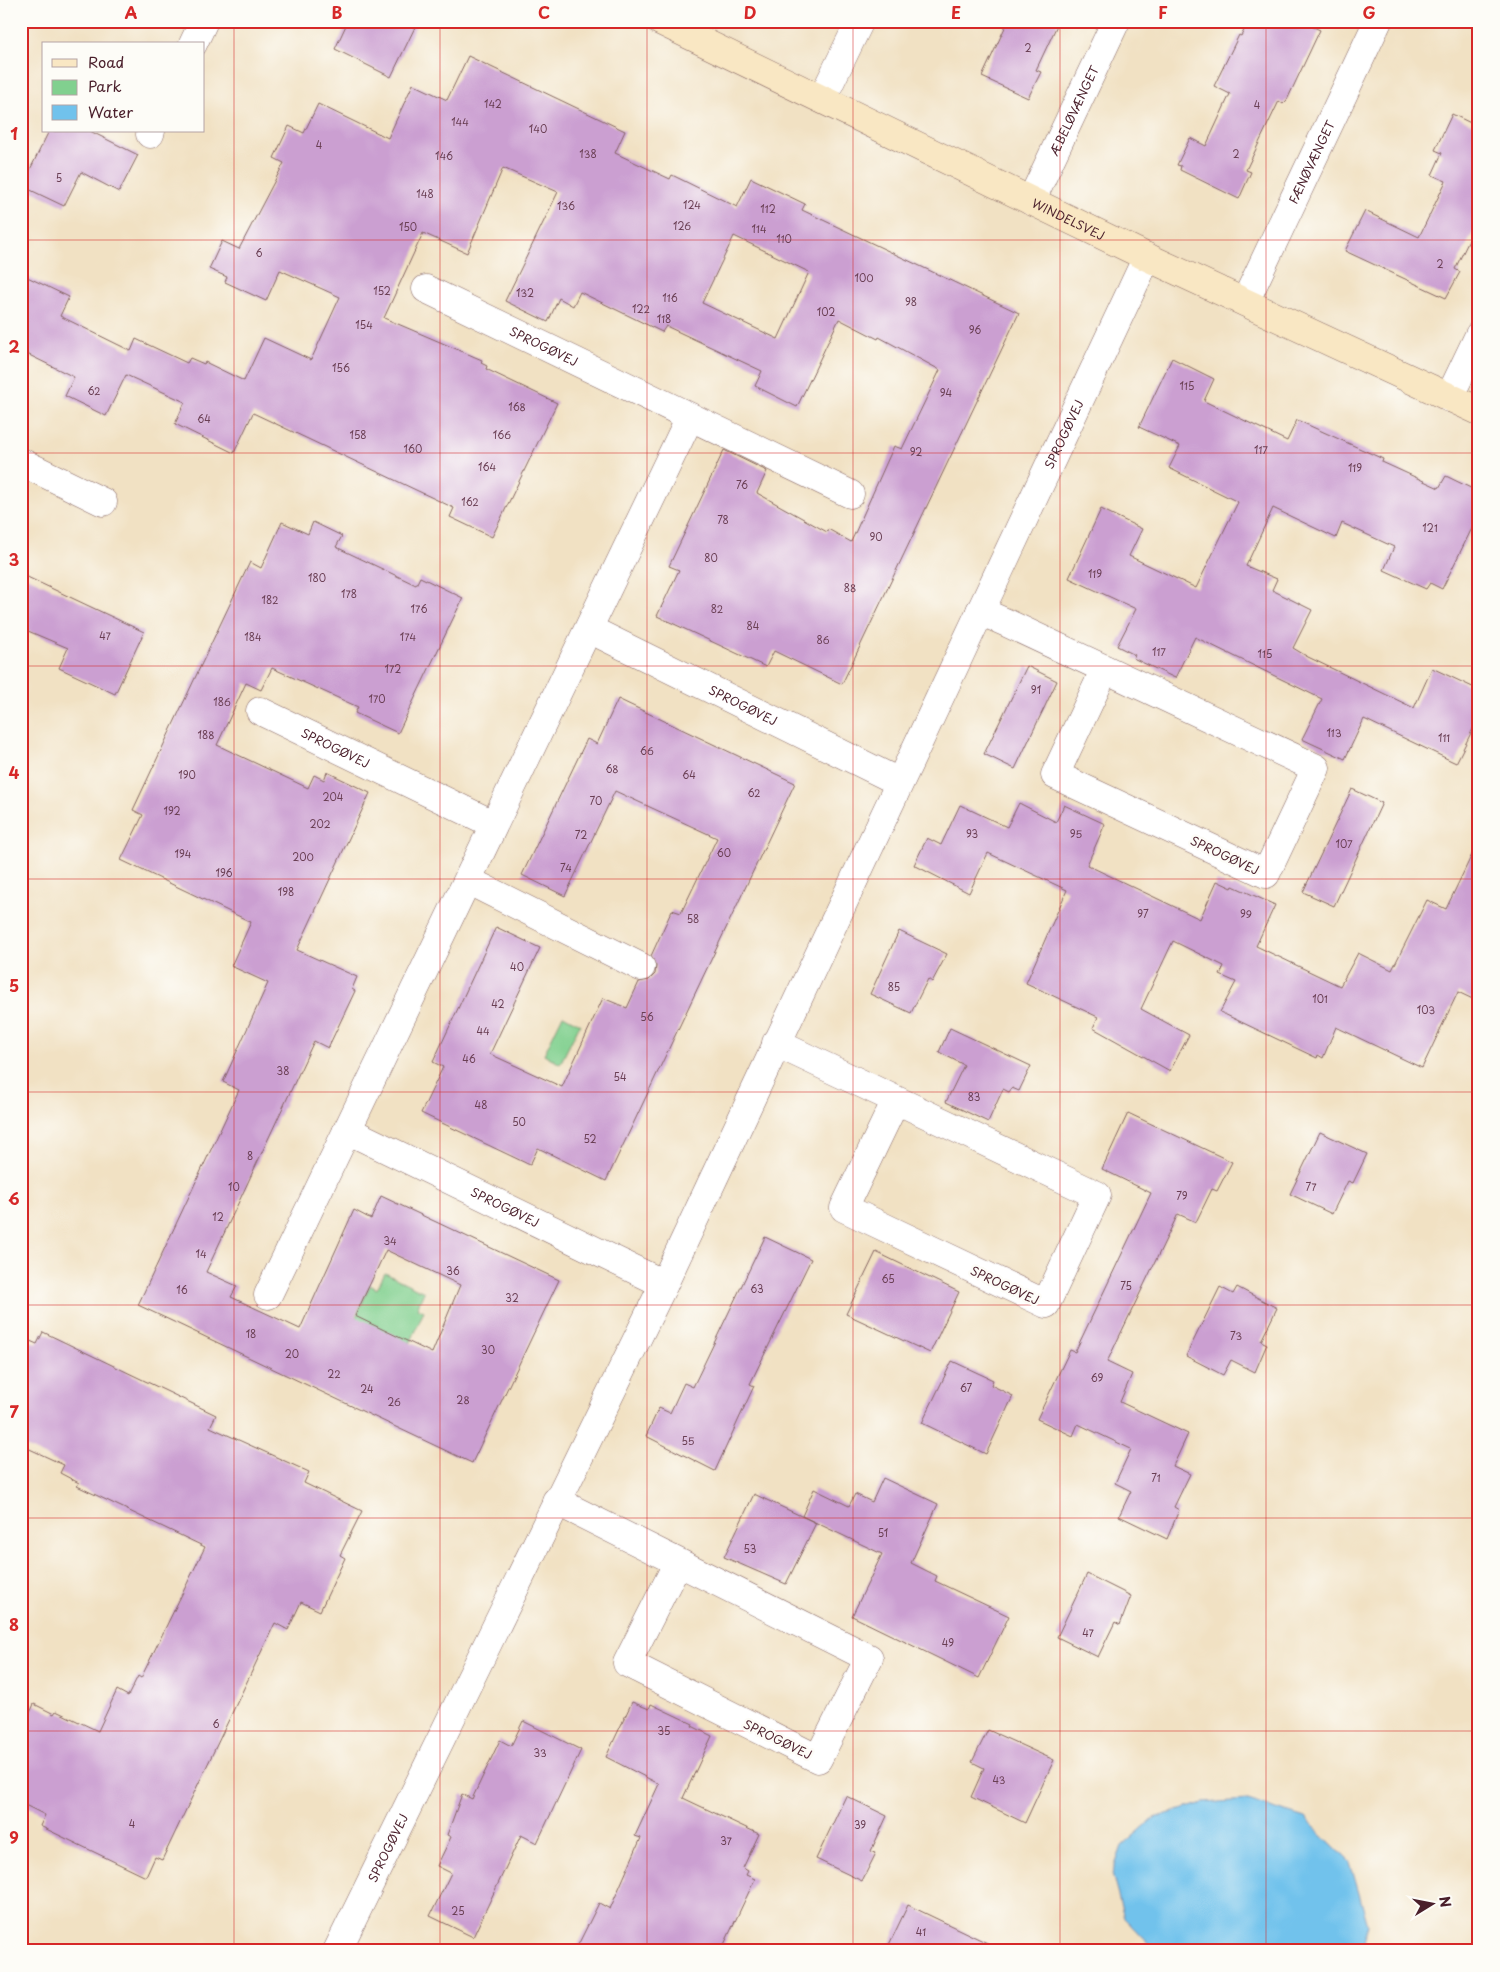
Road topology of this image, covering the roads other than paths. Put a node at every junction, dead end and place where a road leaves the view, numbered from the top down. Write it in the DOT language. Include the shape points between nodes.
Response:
graph roads {
  1 [pos="204,21"];
  2 [pos="660,21"];
  3 [pos="860,21"];
  4 [pos="1116,21"];
  5 [pos="1378,21"];
  6 [pos="194,42"];
  7 [pos="822,99"];
  8 [pos="1031,201"];
  9 [pos="1147,256"];
  10 [pos="426,289"];
  11 [pos="1244,302"];
  12 [pos="1479,335"];
  13 [pos="1449,398"];
  14 [pos="1479,411"];
  15 [pos="690,417"];
  16 [pos="21,462"];
  17 [pos="850,494"];
  18 [pos="104,502"];
  19 [pos="980,611"];
  20 [pos="588,628"];
  21 [pos="1104,669"];
  22 [pos="260,711"];
  23 [pos="899,782"];
  24 [pos="493,824"];
  25 [pos="469,881"];
  26 [pos="641,966"];
  27 [pos="776,1043"];
  28 [pos="896,1100"];
  29 [pos="347,1130"];
  30 [pos="664,1284"];
  31 [pos="268,1296"];
  32 [pos="556,1502"];
  33 [pos="678,1562"];
  34 [pos="337,1951"];
  1 -- 6 [label="street"];
  2 -- 7 [label="street, WINDELSVEJ"];
  3 -- 7 [label="street"];
  4 -- 8 [label="street, ÆBELØVÆNGET"];
  5 -- 11 [label="street, FÆNØVÆNGET"];
  7 -- 8 [label="street, WINDELSVEJ"];
  8 -- 9 [label="street, WINDELSVEJ"];
  9 -- 11 [label="street, WINDELSVEJ"];
  9 -- 19 [label="street, SPROGØVEJ"];
  10 -- 15 [label="street, SPROGØVEJ"];
  11 -- 13 [label="street, WINDELSVEJ"];
  12 -- 13 [label="street"];
  13 -- 14 [label="street, WINDELSVEJ"];
  15 -- 17 [label="street, SPROGØVEJ"];
  15 -- 20 [label="street"];
  16 -- 18 [label="street"];
  19 -- 21 [label="street, SPROGØVEJ"];
  19 -- 23 [label="street, SPROGØVEJ"];
  20 -- 23 [label="street, SPROGØVEJ"];
  20 -- 24 [label="street"];
  21 -- 21 [label="street, SPROGØVEJ" via="1316,768 1266,874 1055,775"];
  22 -- 24 [label="street, SPROGØVEJ"];
  23 -- 27 [label="street, SPROGØVEJ"];
  24 -- 25 [label="street"];
  25 -- 26 [label="street"];
  25 -- 29 [label="street"];
  27 -- 28 [label="street, SPROGØVEJ"];
  27 -- 30 [label="street, SPROGØVEJ"];
  28 -- 28 [label="street, SPROGØVEJ" via="1098,1196 1046,1304 844,1208"];
  29 -- 30 [label="street, SPROGØVEJ"];
  29 -- 31 [label="street"];
  30 -- 32 [label="street, SPROGØVEJ"];
  32 -- 33 [label="street, SPROGØVEJ"];
  32 -- 34 [label="street, SPROGØVEJ"];
  33 -- 33 [label="street, SPROGØVEJ" via="869,1658 818,1759 627,1663"];
}
